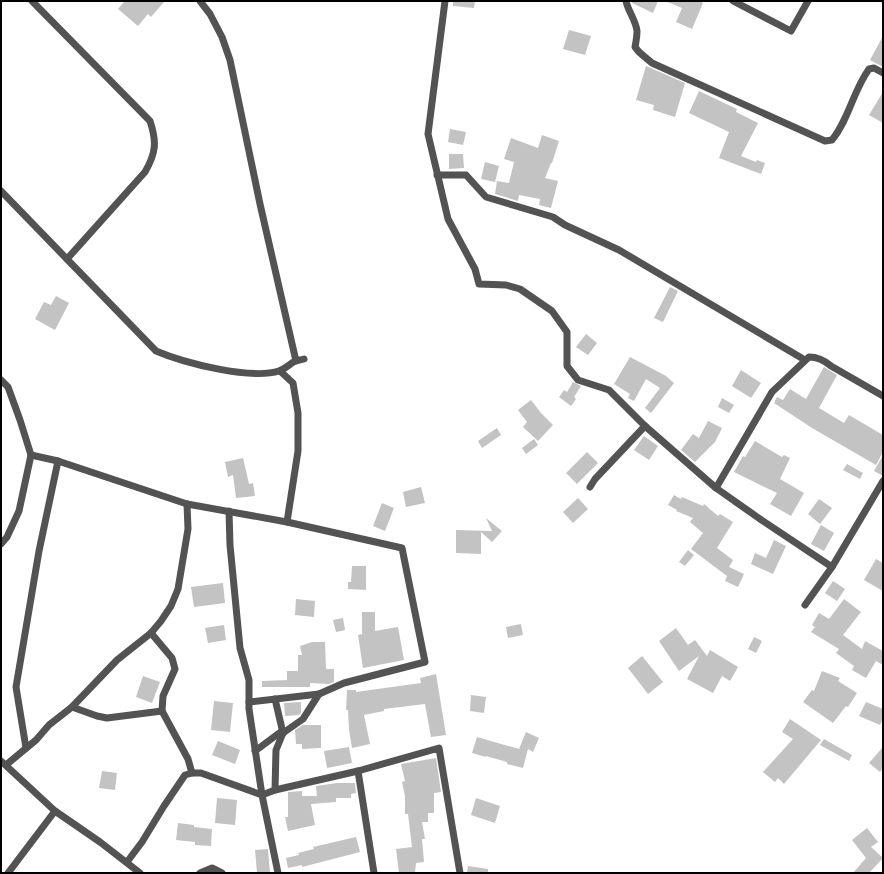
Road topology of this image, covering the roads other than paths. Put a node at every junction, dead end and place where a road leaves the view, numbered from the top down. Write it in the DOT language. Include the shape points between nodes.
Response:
graph roads {
  1 [pos="32,1"];
  2 [pos="200,1"];
  3 [pos="445,1"];
  4 [pos="626,1"];
  5 [pos="733,1"];
  6 [pos="808,1"];
  7 [pos="883,73"];
  8 [pos="438,175"];
  9 [pos="1,190"];
  10 [pos="67,259"];
  11 [pos="304,359"];
  12 [pos="805,360"];
  13 [pos="296,361"];
  14 [pos="280,371"];
  15 [pos="1,380"];
  16 [pos="883,396"];
  17 [pos="645,426"];
  18 [pos="31,455"];
  19 [pos="58,461"];
  20 [pos="883,481"];
  21 [pos="590,487"];
  22 [pos="716,488"];
  23 [pos="880,492"];
  24 [pos="187,504"];
  25 [pos="229,511"];
  26 [pos="287,522"];
  27 [pos="1,544"];
  28 [pos="832,567"];
  29 [pos="805,605"];
  30 [pos="151,633"];
  31 [pos="319,694"];
  32 [pos="276,699"];
  33 [pos="249,702"];
  34 [pos="72,707"];
  35 [pos="162,711"];
  36 [pos="283,732"];
  37 [pos="26,748"];
  38 [pos="255,751"];
  39 [pos="3,763"];
  40 [pos="358,771"];
  41 [pos="192,773"];
  42 [pos="275,790"];
  43 [pos="262,795"];
  44 [pos="55,811"];
  45 [pos="127,862"];
  46 [pos="8,873"];
  47 [pos="140,873"];
  48 [pos="200,873"];
  49 [pos="222,873"];
  50 [pos="278,873"];
  51 [pos="374,873"];
  52 [pos="460,873"];
  1 -- 10 [label="street" via="150,121 155,134 152,160 145,172"];
  2 -- 13 [label="street" via="216,25 230,60"];
  3 -- 8 [label="street" via="428,134"];
  4 -- 7 [label="street" via="637,32 635,47 652,63 825,141 832,140 841,130 868,69 874,68"];
  5 -- 6 [label="street" via="791,31"];
  8 -- 12 [label="street" via="466,175 486,197 553,217 619,250"];
  8 -- 17 [label="street" via="448,219 475,269 479,284 506,285 520,289 552,311 567,332 567,366 578,380 610,390"];
  9 -- 10 [label="street"];
  10 -- 14 [label="street" via="156,351 232,371"];
  11 -- 13 [label="street"];
  12 -- 16 [label="street" via="816,357 823,360"];
  12 -- 22 [label="street" via="772,392"];
  13 -- 14 [label="street"];
  14 -- 26 [label="street" via="293,383 298,413 298,451"];
  15 -- 18 [label="street" via="8,387"];
  17 -- 21 [label="street"];
  17 -- 22 [label="street"];
  18 -- 19 [label="street"];
  18 -- 27 [label="street" via="19,511"];
  19 -- 24 [label="street"];
  19 -- 37 [label="street" via="39,551 16,686"];
  20 -- 23 [label="street"];
  22 -- 28 [label="street"];
  23 -- 28 [label="street"];
  24 -- 25 [label="street"];
  24 -- 30 [label="street" via="188,529 178,589 171,606"];
  25 -- 26 [label="street"];
  25 -- 33 [label="street" via="240,648 249,680"];
  26 -- 31 [label="street" via="402,548 425,662 344,683"];
  28 -- 29 [label="street"];
  30 -- 34 [label="street" via="117,660"];
  30 -- 35 [label="street" via="172,658 175,669 163,696"];
  31 -- 32 [label="street"];
  31 -- 36 [label="street" via="303,719"];
  32 -- 33 [label="street"];
  32 -- 36 [label="street"];
  33 -- 38 [label="street"];
  34 -- 35 [label="street" via="108,718"];
  34 -- 37 [label="street"];
  35 -- 41 [label="street" via="188,759"];
  36 -- 38 [label="street"];
  36 -- 42 [label="street" via="276,750"];
  37 -- 39 [label="street"];
  38 -- 43 [label="street"];
  39 -- 44 [label="street"];
  40 -- 42 [label="street"];
  40 -- 51 [label="street"];
  40 -- 52 [label="street" via="439,748"];
  41 -- 43 [label="street" via="201,773"];
  41 -- 45 [label="street" via="182,779"];
  42 -- 43 [label="street"];
  43 -- 50 [label="street"];
  44 -- 45 [label="street"];
  44 -- 46 [label="street"];
  45 -- 47 [label="street"];
  48 -- 49 [label="street" via="212,868"];
}
